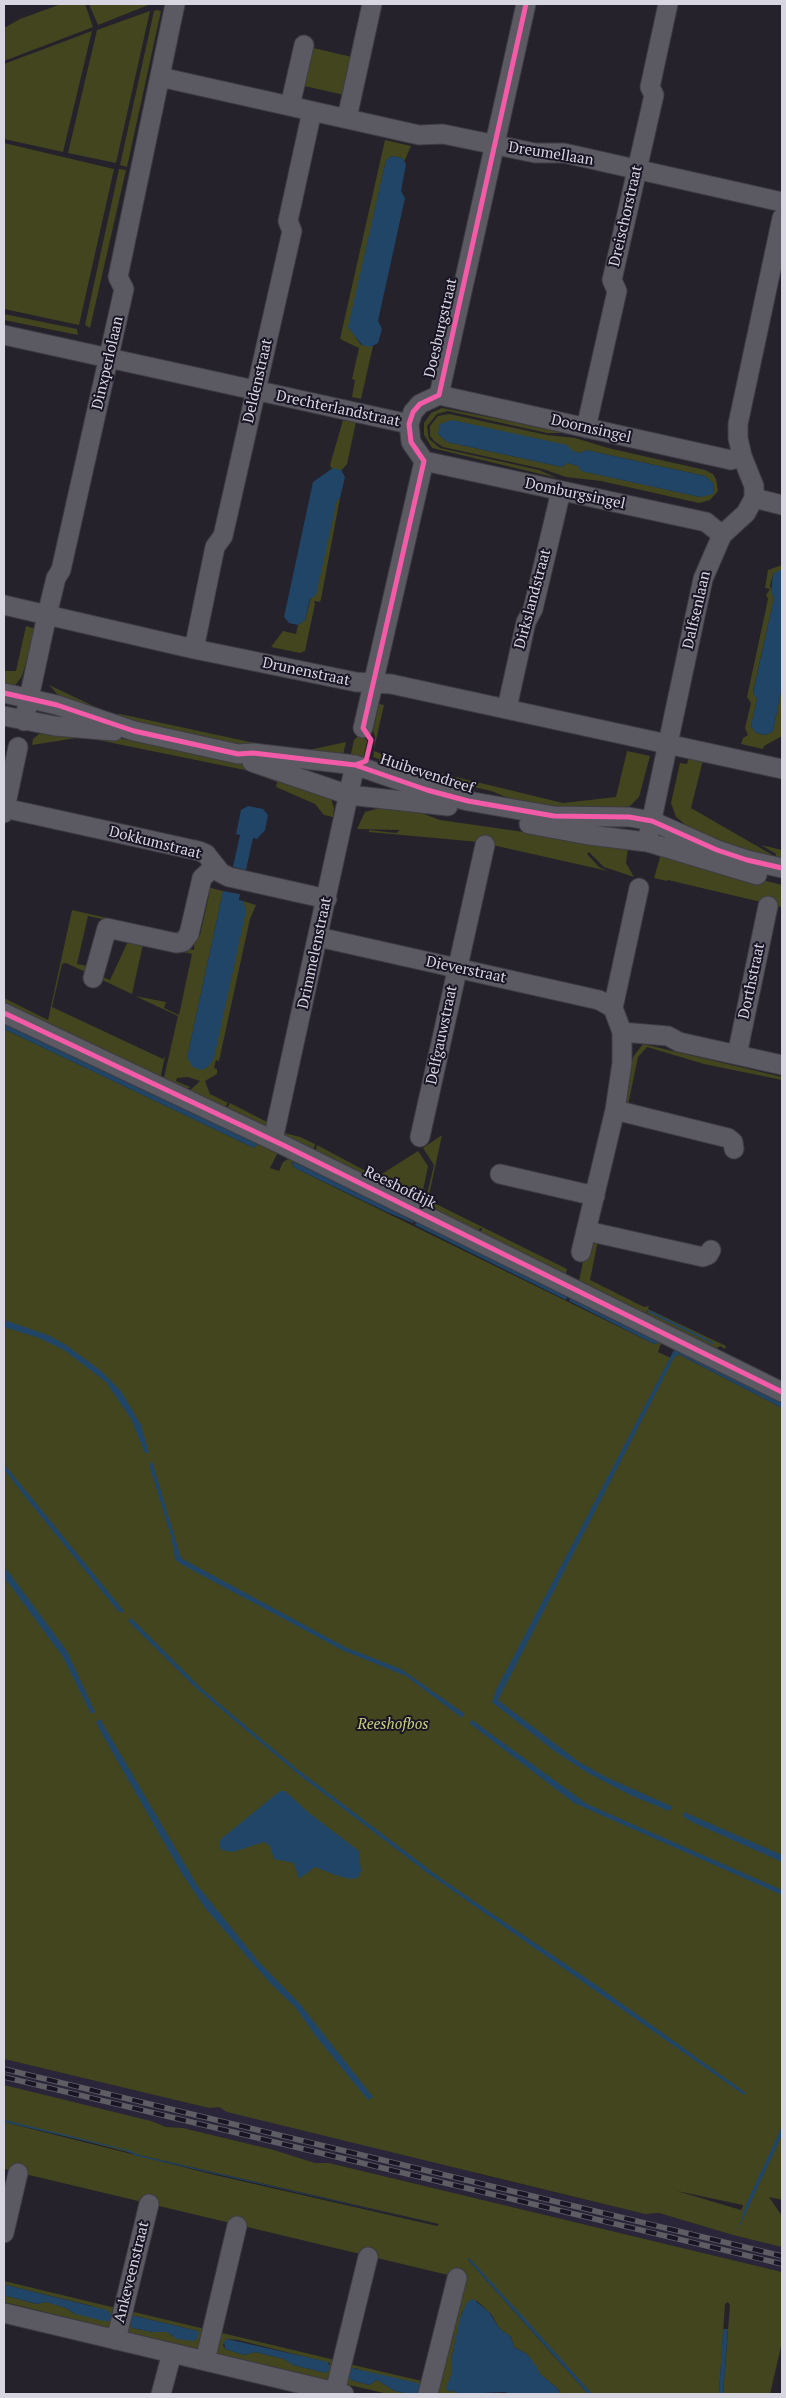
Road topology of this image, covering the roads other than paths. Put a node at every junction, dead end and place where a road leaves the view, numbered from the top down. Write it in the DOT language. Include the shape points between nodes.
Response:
graph roads {
  1 [pos="175,4"];
  2 [pos="372,4"];
  3 [pos="526,4"];
  4 [pos="668,4"];
  5 [pos="304,46"];
  6 [pos="160,77"];
  7 [pos="290,106"];
  8 [pos="312,111"];
  9 [pos="346,118"];
  10 [pos="496,145"];
  11 [pos="637,170"];
  12 [pos="782,202"];
  13 [pos="782,218"];
  14 [pos="778,257"];
  15 [pos="4,335"];
  16 [pos="109,358"];
  17 [pos="256,390"];
  18 [pos="439,394"];
  19 [pos="409,424"];
  20 [pos="586,428"];
  21 [pos="742,456"];
  22 [pos="424,462"];
  23 [pos="561,491"];
  24 [pos="754,498"];
  25 [pos="782,504"];
  26 [pos="722,535"];
  27 [pos="4,605"];
  28 [pos="47,615"];
  29 [pos="194,649"];
  30 [pos="373,683"];
  31 [pos="4,693"];
  32 [pos="30,698"];
  33 [pos="507,708"];
  34 [pos="4,716"];
  35 [pos="24,721"];
  36 [pos="363,728"];
  37 [pos="134,731"];
  38 [pos="668,744"];
  39 [pos="18,747"];
  40 [pos="238,754"];
  41 [pos="355,764"];
  42 [pos="782,769"];
  43 [pos="349,795"];
  44 [pos="4,809"];
  45 [pos="652,821"];
  46 [pos="647,842"];
  47 [pos="485,846"];
  48 [pos="215,866"];
  49 [pos="782,868"];
  50 [pos="782,881"];
  51 [pos="639,888"];
  52 [pos="326,899"];
  53 [pos="768,906"];
  54 [pos="318,937"];
  55 [pos="456,969"];
  56 [pos="93,978"];
  57 [pos="613,1008"];
  58 [pos="4,1013"];
  59 [pos="622,1032"];
  60 [pos="736,1055"];
  61 [pos="782,1066"];
  62 [pos="615,1110"];
  63 [pos="420,1137"];
  64 [pos="273,1140"];
  65 [pos="734,1149"];
  66 [pos="500,1174"];
  67 [pos="595,1196"];
  68 [pos="587,1231"];
  69 [pos="711,1250"];
  70 [pos="581,1252"];
  71 [pos="782,1392"];
  72 [pos="18,2173"];
  73 [pos="149,2204"];
  74 [pos="237,2226"];
  75 [pos="4,2233"];
  76 [pos="368,2257"];
  77 [pos="456,2278"];
  78 [pos="4,2313"];
  79 [pos="116,2340"];
  80 [pos="172,2353"];
  81 [pos="204,2361"];
  82 [pos="340,2393"];
  83 [pos="161,2394"];
  84 [pos="428,2394"];
  1 -- 6 [label="street, Dinxperlolaan"];
  2 -- 9 [label="street"];
  3 -- 10 [label="street, Doesburgstraat"];
  4 -- 11 [label="street, Dreischorstraat" via="650,87 654,95"];
  5 -- 7 [label="street"];
  6 -- 7 [label="street, Dreumellaan"];
  6 -- 16 [label="street, Dinxperlolaan" via="118,277 124,289"];
  7 -- 8 [label="street, Dreumellaan"];
  8 -- 9 [label="street, Dreumellaan"];
  8 -- 17 [label="street, Deldenstraat" via="288,221 292,231"];
  9 -- 10 [label="street, Dreumellaan" via="419,135 443,134"];
  10 -- 11 [label="street, Dreumellaan" via="535,153 564,153"];
  10 -- 18 [label="street, Doesburgstraat"];
  11 -- 12 [label="street, Dreumellaan"];
  11 -- 20 [label="street, Dreischorstraat" via="612,280 618,291"];
  13 -- 14 [label="street"];
  14 -- 21 [label="street" via="738,424"];
  15 -- 16 [label="street, Drechterlandstraat"];
  16 -- 17 [label="street, Drechterlandstraat"];
  16 -- 28 [label="street, Dinxperlolaan" via="61,570"];
  17 -- 19 [label="street, Drechterlandstraat"];
  17 -- 29 [label="street, Deldenstraat" via="223,536 215,546"];
  18 -- 19 [label="street, Doesburgstraat" via="420,404"];
  18 -- 20 [label="street, Doornsingel"];
  19 -- 22 [label="street" via="411,442"];
  20 -- 21 [label="street, Doornsingel" via="731,460"];
  21 -- 24 [label="street" via="754,486"];
  22 -- 23 [label="street, Domburgsingel"];
  22 -- 30 [label="street"];
  23 -- 26 [label="street, Domburgsingel" via="706,522"];
  23 -- 33 [label="street, Dirkslandstraat"];
  24 -- 25 [label="street"];
  24 -- 26 [label="street, Dalfsenlaan" via="746,513"];
  26 -- 38 [label="street, Dalfsenlaan" via="703,579"];
  27 -- 28 [label="street, Drunenstraat"];
  28 -- 29 [label="street, Drunenstraat"];
  28 -- 32 [label="street, Dinxperlolaan"];
  29 -- 30 [label="street, Drunenstraat"];
  30 -- 33 [label="street, Drunenstraat"];
  30 -- 36 [label="street"];
  31 -- 32 [label="street, Huibevendreef"];
  32 -- 35 [label="street, Dinxperlolaan"];
  32 -- 37 [label="street, Huibevendreef"];
  33 -- 38 [label="street, Drunenstraat"];
  34 -- 35 [label="street, Huibevendreef"];
  35 -- 37 [label="street, Huibevendreef"];
  37 -- 40 [label="street, Huibevendreef"];
  38 -- 42 [label="street, Drunenstraat"];
  38 -- 45 [label="street, Dalfsenlaan"];
  39 -- 44 [label="street, Dokkumstraat"];
  40 -- 41 [label="street, Huibevendreef"];
  40 -- 43 [label="street, Huibevendreef" via="250,762"];
  41 -- 43 [label="street, Drimmelenstraat"];
  41 -- 45 [label="street, Huibevendreef" via="468,801 554,816 629,817"];
  43 -- 46 [label="street, Huibevendreef" via="438,804 556,830"];
  43 -- 52 [label="street, Drimmelenstraat"];
  44 -- 48 [label="street, Dokkumstraat" via="199,851 206,854"];
  45 -- 46 [label="street, Dalfsenlaan"];
  45 -- 49 [label="street, Huibevendreef" via="718,850"];
  46 -- 50 [label="street, Huibevendreef"];
  47 -- 55 [label="street, Delfgauwstraat"];
  48 -- 52 [label="street, Dokkumstraat" via="229,877"];
  48 -- 56 [label="street" via="202,878 190,934 183,942 107,928"];
  51 -- 57 [label="street"];
  52 -- 54 [label="street, Drimmelenstraat"];
  53 -- 60 [label="street, Dorthstraat"];
  54 -- 55 [label="street, Dieverstraat"];
  54 -- 64 [label="street, Drimmelenstraat"];
  55 -- 57 [label="street, Dieverstraat" via="599,1000"];
  55 -- 63 [label="street, Delfgauwstraat"];
  57 -- 59 [label="street"];
  58 -- 64 [label="street, Reeshofdijk"];
  59 -- 60 [label="street" via="668,1036 679,1042"];
  59 -- 62 [label="street" via="622,1062"];
  60 -- 61 [label="street"];
  62 -- 65 [label="street" via="728,1138"];
  62 -- 67 [label="street"];
  64 -- 71 [label="street, Reeshofdijk"];
  66 -- 67 [label="street"];
  67 -- 68 [label="street"];
  68 -- 69 [label="street" via="703,1257"];
  68 -- 70 [label="street"];
  72 -- 75 [label="street"];
  73 -- 79 [label="street, Ankeveenstraat"];
  74 -- 81 [label="street"];
  76 -- 82 [label="street, Ankeveenstraat"];
  77 -- 84 [label="street"];
  78 -- 79 [label="street, Ankeveenstraat"];
  79 -- 80 [label="street, Ankeveenstraat"];
  80 -- 81 [label="street, Ankeveenstraat"];
  80 -- 83 [label="street"];
  81 -- 82 [label="street, Ankeveenstraat"];
}
